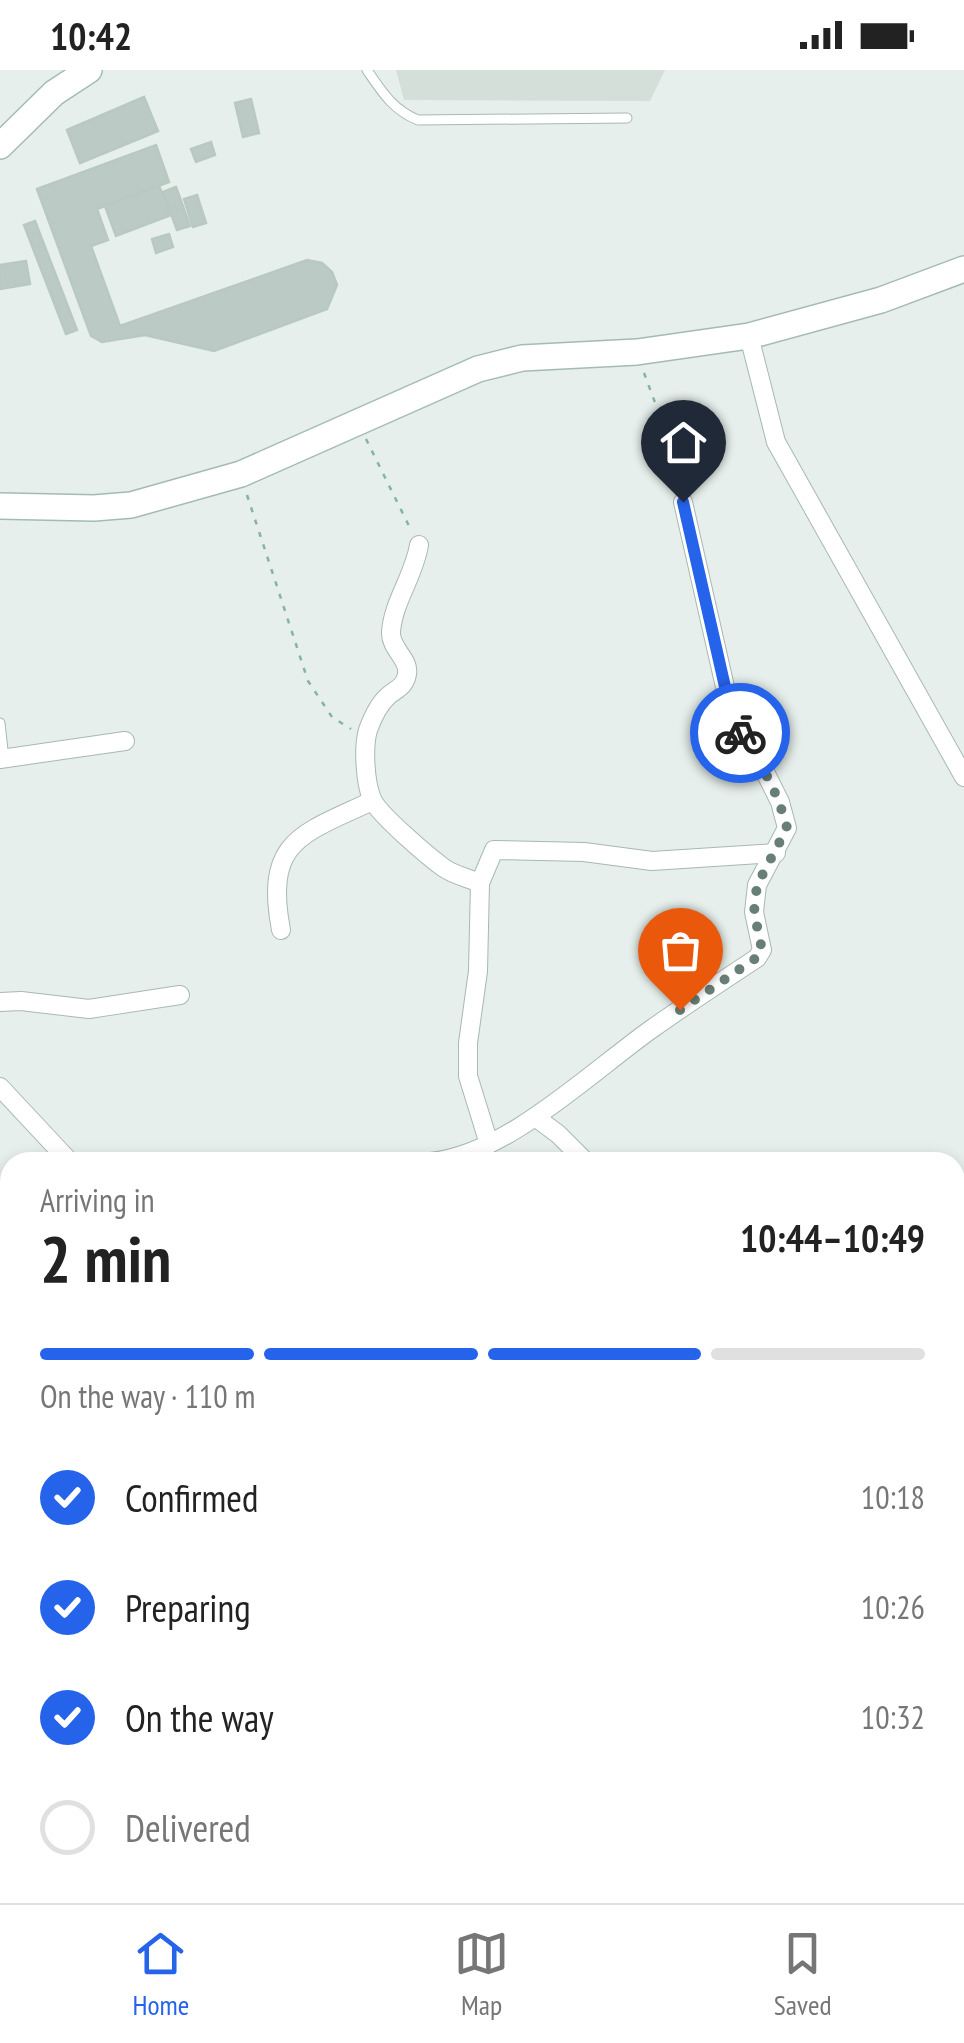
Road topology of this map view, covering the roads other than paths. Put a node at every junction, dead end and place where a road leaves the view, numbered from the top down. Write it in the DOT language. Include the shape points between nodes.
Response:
graph roads {
  1 [pos="89,70"];
  2 [pos="367,70"];
  3 [pos="626,118"];
  4 [pos="0,146"];
  5 [pos="964,270"];
  6 [pos="749,336"];
  7 [pos="683,502"];
  8 [pos="0,506"];
  9 [pos="419,544"];
  10 [pos="0,723"];
  11 [pos="124,741"];
  12 [pos="2,759"];
  13 [pos="964,776"];
  14 [pos="372,801"];
  15 [pos="776,852"];
  16 [pos="480,882"];
  17 [pos="281,930"];
  18 [pos="180,995"];
  19 [pos="0,1002"];
  20 [pos="0,1087"];
  21 [pos="535,1117"];
  22 [pos="489,1144"];
  23 [pos="61,1152"];
  24 [pos="472,1152"];
  25 [pos="576,1152"];
  1 -- 4 [label="main road" via="54,93"];
  2 -- 3 [label="lane" via="389,102 418,120"];
  5 -- 6 [label="main road"];
  6 -- 8 [label="main road" via="636,352 522,358 240,474 131,505"];
  6 -- 13 [label="street" via="776,442"];
  7 -- 15 [label="street" via="733,722 759,760 787,828"];
  9 -- 14 [label="street" via="391,630 407,674 367,734"];
  10 -- 12 [label="lane"];
  11 -- 12 [label="street"];
  14 -- 16 [label="street" via="448,870"];
  14 -- 17 [label="street" via="308,831 288,850 278,876"];
  15 -- 16 [label="street" via="652,861 503,848 494,850"];
  15 -- 21 [label="street" via="757,885 754,912 762,945 756,958"];
  16 -- 22 [label="street" via="468,1076"];
  18 -- 19 [label="street" via="89,1009"];
  20 -- 23 [label="street"];
  21 -- 22 [label="street"];
  21 -- 25 [label="street"];
  22 -- 24 [label="street"];
}
